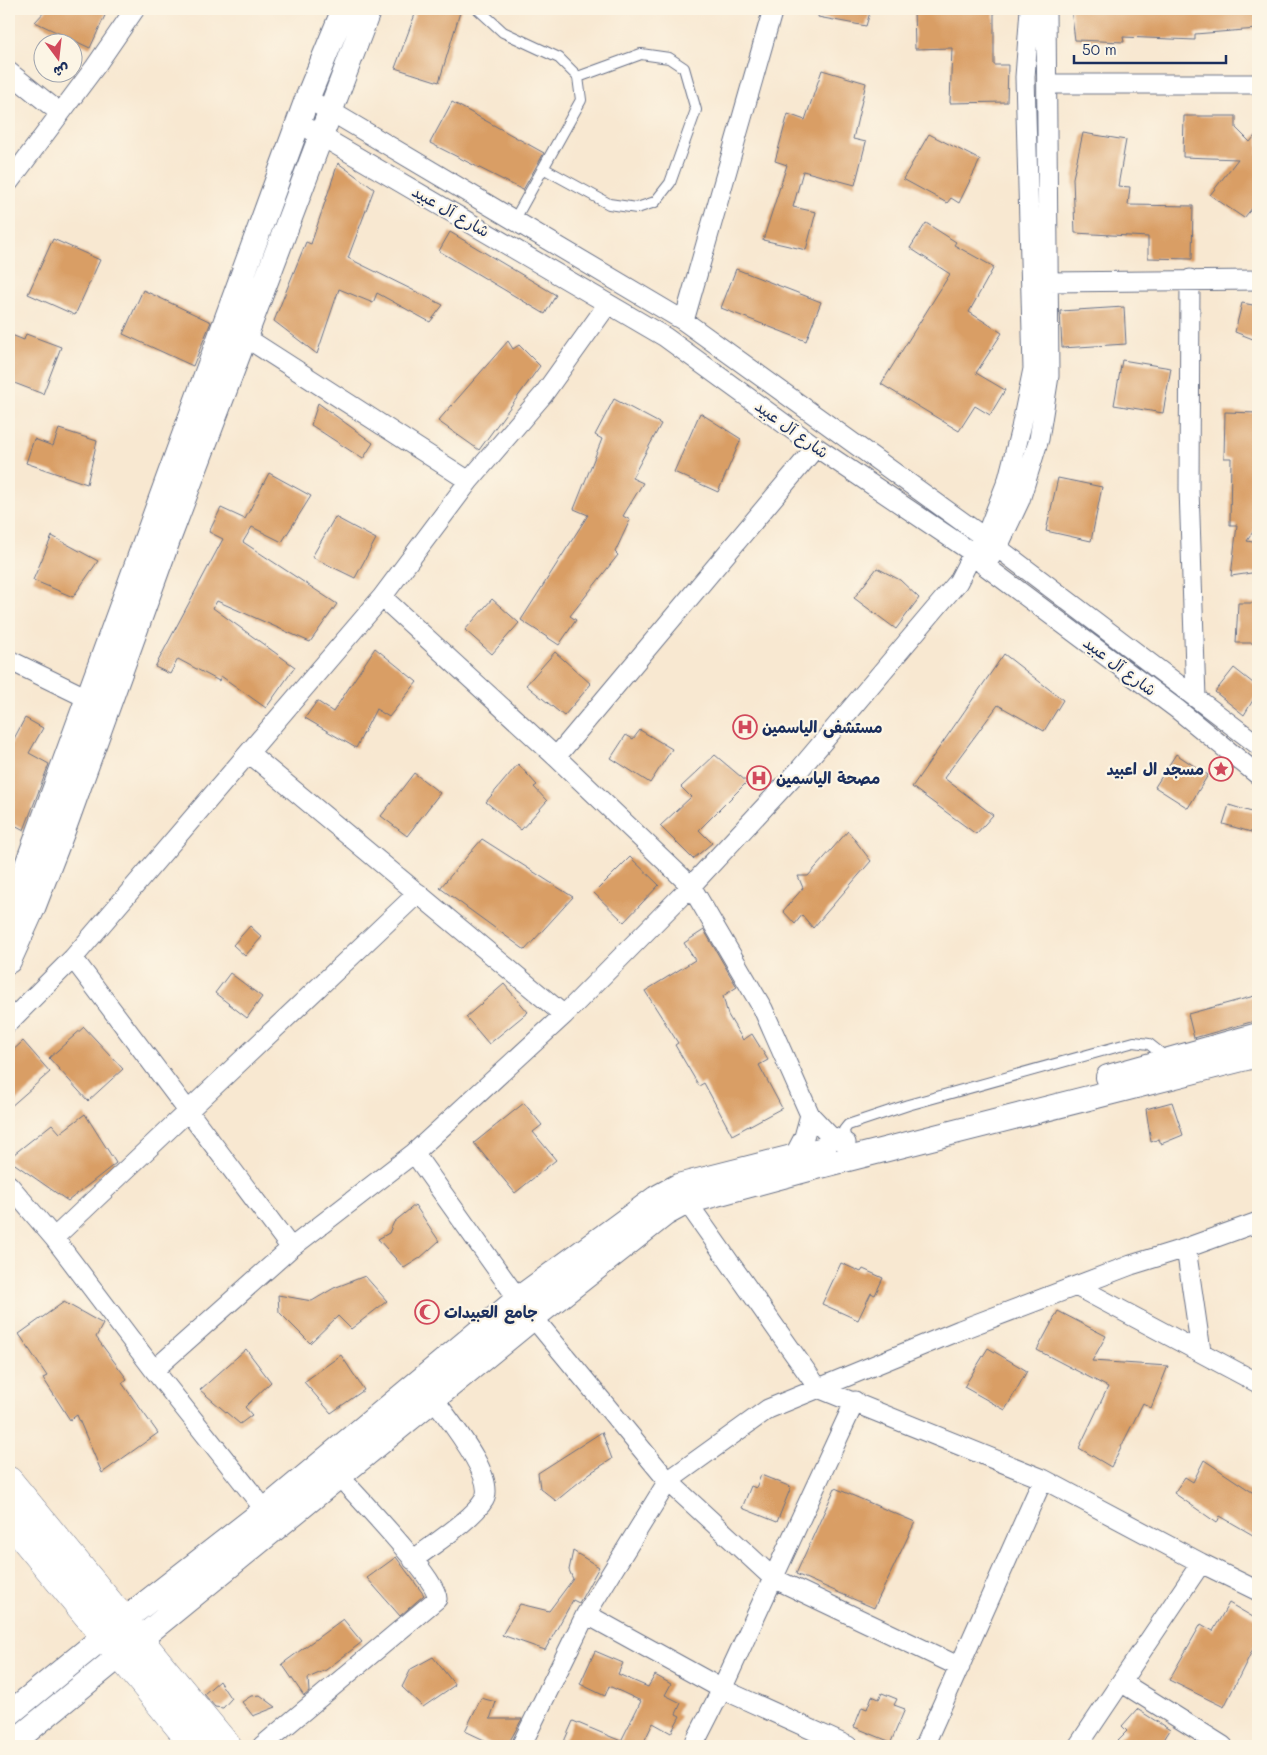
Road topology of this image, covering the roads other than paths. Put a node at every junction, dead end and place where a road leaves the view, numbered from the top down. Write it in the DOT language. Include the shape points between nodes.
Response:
graph roads {
  1 [pos="135,9"];
  2 [pos="344,9"];
  3 [pos="370,9"];
  4 [pos="478,9"];
  5 [pos="773,9"];
  6 [pos="1030,9"];
  7 [pos="1046,9"];
  8 [pos="9,72"];
  9 [pos="578,77"];
  10 [pos="1047,84"];
  11 [pos="1258,84"];
  12 [pos="307,99"];
  13 [pos="332,112"];
  14 [pos="60,113"];
  15 [pos="299,122"];
  16 [pos="322,136"];
  17 [pos="543,168"];
  18 [pos="9,182"];
  19 [pos="515,219"];
  20 [pos="1190,280"];
  21 [pos="1258,280"];
  22 [pos="1048,282"];
  23 [pos="608,304"];
  24 [pos="684,321"];
  25 [pos="245,337"];
  26 [pos="816,447"];
  27 [pos="469,481"];
  28 [pos="991,543"];
  29 [pos="978,559"];
  30 [pos="382,597"];
  31 [pos="9,660"];
  32 [pos="88,698"];
  33 [pos="1196,698"];
  34 [pos="1258,745"];
  35 [pos="249,753"];
  36 [pos="556,757"];
  37 [pos="1258,775"];
  38 [pos="691,886"];
  39 [pos="418,893"];
  40 [pos="9,914"];
  41 [pos="73,958"];
  42 [pos="9,962"];
  43 [pos="564,1015"];
  44 [pos="9,1022"];
  45 [pos="1258,1035"];
  46 [pos="1258,1055"];
  47 [pos="188,1111"];
  48 [pos="810,1115"];
  49 [pos="846,1143"];
  50 [pos="414,1153"];
  51 [pos="794,1156"];
  52 [pos="9,1185"];
  53 [pos="682,1194"];
  54 [pos="1258,1222"];
  55 [pos="54,1238"];
  56 [pos="292,1248"];
  57 [pos="1186,1248"];
  58 [pos="1076,1286"];
  59 [pos="518,1299"];
  60 [pos="534,1317"];
  61 [pos="1201,1351"];
  62 [pos="154,1370"];
  63 [pos="1258,1383"];
  64 [pos="818,1388"];
  65 [pos="434,1399"];
  66 [pos="855,1401"];
  67 [pos="339,1476"];
  68 [pos="1043,1479"];
  69 [pos="9,1481"];
  70 [pos="668,1481"];
  71 [pos="265,1510"];
  72 [pos="9,1520"];
  73 [pos="413,1560"];
  74 [pos="1201,1563"];
  75 [pos="773,1578"];
  76 [pos="1258,1591"];
  77 [pos="586,1614"];
  78 [pos="122,1637"];
  79 [pos="960,1667"];
  80 [pos="1121,1682"];
  81 [pos="722,1689"];
  82 [pos="9,1714"];
  83 [pos="524,1745"];
  84 [pos="9,1746"];
  85 [pos="195,1746"];
  86 [pos="226,1746"];
  87 [pos="262,1746"];
  88 [pos="693,1746"];
  89 [pos="848,1746"];
  90 [pos="924,1746"];
  91 [pos="1078,1746"];
  92 [pos="1224,1746"];
  1 -- 14 [label="street"];
  2 -- 12 [label="street"];
  3 -- 13 [label="street"];
  4 -- 9 [label="lane" via="503,32 558,58"];
  5 -- 24 [label="street"];
  6 -- 28 [label="street" via="1025,77 1033,369 1022,428"];
  7 -- 10 [label="street"];
  8 -- 14 [label="street"];
  9 -- 17 [label="lane" via="581,100"];
  9 -- 17 [label="lane" via="641,54 669,58 684,68 696,110 670,183 655,202 637,208 609,204"];
  10 -- 11 [label="street"];
  10 -- 22 [label="street"];
  12 -- 13 [label="street, شارع آل عبيد"];
  12 -- 15 [label="street"];
  13 -- 16 [label="street"];
  13 -- 19 [label="street, شارع آل عبيد"];
  14 -- 18 [label="street"];
  15 -- 16 [label="street, شارع آل عبيد"];
  15 -- 32 [label="street"];
  16 -- 23 [label="street, شارع آل عبيد"];
  16 -- 25 [label="street"];
  17 -- 19 [label="lane"];
  19 -- 24 [label="street, شارع آل عبيد"];
  20 -- 21 [label="street"];
  20 -- 22 [label="street"];
  20 -- 33 [label="street" via="1189,488"];
  22 -- 28 [label="street" via="1049,376 1039,439 1020,500"];
  23 -- 26 [label="street, شارع آل عبيد" via="665,337"];
  23 -- 27 [label="street" via="543,394"];
  24 -- 28 [label="street, شارع آل عبيد"];
  25 -- 27 [label="street"];
  25 -- 42 [label="street" via="164,549 57,846"];
  26 -- 29 [label="street, شارع آل عبيد"];
  26 -- 36 [label="street"];
  27 -- 30 [label="street"];
  28 -- 29 [label="street"];
  28 -- 33 [label="street, شارع آل عبيد"];
  29 -- 37 [label="street, شارع آل عبيد" via="1177,709"];
  29 -- 38 [label="street" via="800,769"];
  30 -- 35 [label="street"];
  30 -- 36 [label="street"];
  31 -- 32 [label="street"];
  32 -- 40 [label="street"];
  33 -- 34 [label="street, شارع آل عبيد"];
  35 -- 39 [label="street"];
  35 -- 41 [label="street"];
  36 -- 38 [label="street"];
  38 -- 43 [label="street"];
  38 -- 48 [label="street" via="763,1009"];
  39 -- 43 [label="street"];
  39 -- 47 [label="street"];
  41 -- 44 [label="street"];
  41 -- 47 [label="street"];
  43 -- 50 [label="street"];
  45 -- 49 [label="street" via="1055,1092"];
  46 -- 53 [label="street"];
  47 -- 55 [label="street"];
  47 -- 56 [label="street"];
  48 -- 49 [label="street" via="828,1134"];
  48 -- 51 [label="street"];
  49 -- 51 [label="street"];
  50 -- 56 [label="street"];
  50 -- 59 [label="street"];
  51 -- 53 [label="street"];
  52 -- 55 [label="street"];
  53 -- 59 [label="street" via="656,1198"];
  53 -- 60 [label="street" via="666,1214"];
  53 -- 64 [label="street"];
  54 -- 57 [label="street"];
  55 -- 62 [label="street"];
  56 -- 62 [label="street"];
  57 -- 58 [label="street"];
  57 -- 61 [label="street"];
  58 -- 61 [label="street"];
  58 -- 64 [label="street"];
  59 -- 60 [label="street"];
  59 -- 71 [label="street"];
  60 -- 65 [label="street"];
  60 -- 70 [label="street"];
  61 -- 63 [label="street"];
  62 -- 71 [label="street"];
  64 -- 66 [label="street"];
  64 -- 70 [label="street" via="768,1409"];
  65 -- 67 [label="street"];
  65 -- 73 [label="street" via="480,1466 486,1485 485,1498 476,1510"];
  66 -- 68 [label="street"];
  66 -- 75 [label="street"];
  67 -- 73 [label="street"];
  67 -- 78 [label="street"];
  68 -- 74 [label="street"];
  68 -- 79 [label="street"];
  69 -- 78 [label="main road"];
  70 -- 75 [label="street"];
  70 -- 77 [label="street"];
  71 -- 78 [label="street"];
  72 -- 78 [label="main road"];
  73 -- 87 [label="street" via="436,1590 437,1599"];
  74 -- 76 [label="street"];
  74 -- 80 [label="street"];
  75 -- 79 [label="street"];
  75 -- 81 [label="street"];
  77 -- 81 [label="street"];
  77 -- 83 [label="street"];
  78 -- 82 [label="street"];
  78 -- 84 [label="street"];
  78 -- 85 [label="main road"];
  78 -- 86 [label="main road"];
  79 -- 90 [label="street"];
  80 -- 91 [label="street"];
  80 -- 92 [label="street"];
  81 -- 88 [label="street"];
  81 -- 89 [label="street"];
}
